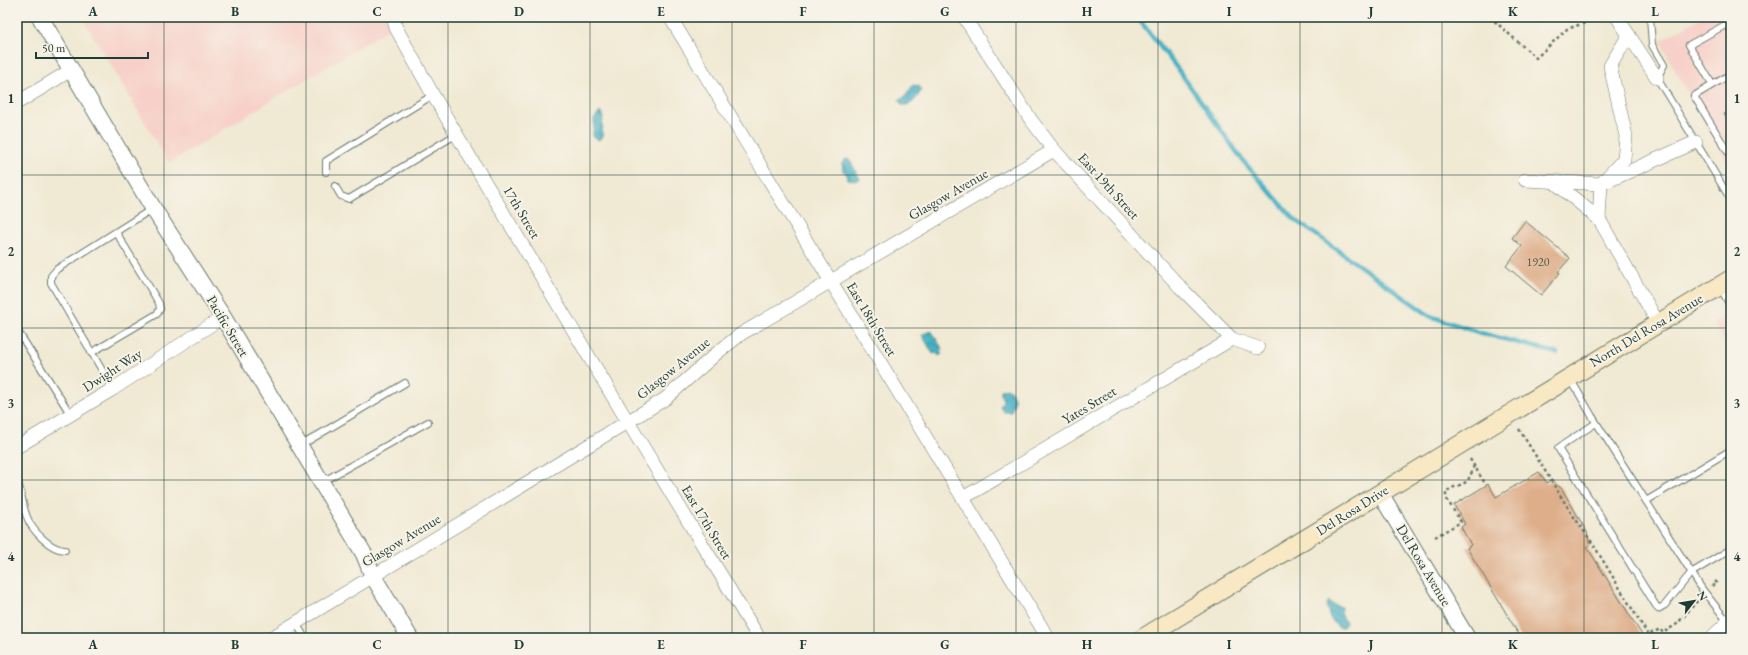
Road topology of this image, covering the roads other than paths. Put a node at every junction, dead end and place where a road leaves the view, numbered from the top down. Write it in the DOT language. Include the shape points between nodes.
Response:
graph roads {
  1 [pos="40,17"];
  2 [pos="393,17"];
  3 [pos="670,17"];
  4 [pos="964,17"];
  5 [pos="1617,17"];
  6 [pos="1650,17"];
  7 [pos="1729,17"];
  8 [pos="1727,24"];
  9 [pos="1731,31"];
  10 [pos="1629,35"];
  11 [pos="71,70"];
  12 [pos="1731,74"];
  13 [pos="1658,78"];
  14 [pos="1712,84"];
  15 [pos="433,95"];
  16 [pos="17,103"];
  17 [pos="457,134"];
  18 [pos="1696,142"];
  19 [pos="1054,150"];
  20 [pos="1731,157"];
  21 [pos="326,172"];
  22 [pos="1525,180"];
  23 [pos="1553,181"];
  24 [pos="1601,184"];
  25 [pos="335,186"];
  26 [pos="1731,200"];
  27 [pos="153,208"];
  28 [pos="1598,219"];
  29 [pos="116,232"];
  30 [pos="830,281"];
  31 [pos="1725,282"];
  32 [pos="1731,307"];
  33 [pos="223,316"];
  34 [pos="1658,323"];
  35 [pos="17,330"];
  36 [pos="1232,339"];
  37 [pos="1258,348"];
  38 [pos="91,353"];
  39 [pos="1565,379"];
  40 [pos="405,383"];
  41 [pos="113,390"];
  42 [pos="71,415"];
  43 [pos="428,422"];
  44 [pos="628,422"];
  45 [pos="1596,423"];
  46 [pos="300,446"];
  47 [pos="17,447"];
  48 [pos="1731,450"];
  49 [pos="17,480"];
  50 [pos="322,482"];
  51 [pos="1380,493"];
  52 [pos="963,498"];
  53 [pos="1646,501"];
  54 [pos="1731,549"];
  55 [pos="66,550"];
  56 [pos="1691,573"];
  57 [pos="373,576"];
  58 [pos="1729,620"];
  59 [pos="296,623"];
  60 [pos="1716,636"];
  61 [pos="271,638"];
  62 [pos="305,638"];
  63 [pos="410,638"];
  64 [pos="759,638"];
  65 [pos="1048,638"];
  66 [pos="1143,638"];
  67 [pos="1467,638"];
  1 -- 11 [label="street, Pacific Street"];
  2 -- 15 [label="street, 17th Street" via="396,28"];
  3 -- 30 [label="street, East 18th Street"];
  4 -- 19 [label="street, East 19th Street" via="1031,120"];
  5 -- 10 [label="street"];
  6 -- 13 [label="lane" via="1652,45 1664,65"];
  7 -- 8 [label="lane"];
  8 -- 9 [label="lane"];
  8 -- 14 [label="lane" via="1689,45"];
  10 -- 13 [label="street"];
  10 -- 24 [label="street" via="1610,66 1626,136 1624,159"];
  11 -- 16 [label="street"];
  11 -- 27 [label="street, Pacific Street"];
  12 -- 14 [label="lane"];
  13 -- 18 [label="lane"];
  14 -- 20 [label="lane" via="1694,96"];
  15 -- 17 [label="street, 17th Street"];
  15 -- 21 [label="lane" via="326,161"];
  17 -- 25 [label="lane" via="350,200 341,196"];
  17 -- 44 [label="street, 17th Street"];
  18 -- 24 [label="street"];
  18 -- 26 [label="lane"];
  19 -- 30 [label="street, Glasgow Avenue"];
  19 -- 36 [label="street, East 19th Street" via="1180,287"];
  22 -- 23 [label="street"];
  23 -- 24 [label="street"];
  23 -- 28 [label="street"];
  24 -- 28 [label="street"];
  27 -- 29 [label="lane"];
  27 -- 33 [label="street, Pacific Street"];
  28 -- 34 [label="street"];
  29 -- 38 [label="lane" via="57,269 51,276 51,283"];
  29 -- 38 [label="lane" via="159,303 160,309 157,314"];
  30 -- 44 [label="street, Glasgow Avenue" via="742,334 664,399"];
  30 -- 52 [label="street, East 18th Street"];
  31 -- 32 [label="lane"];
  31 -- 34 [label="main road, North Del Rosa Avenue"];
  33 -- 41 [label="street, Dwight Way"];
  33 -- 46 [label="street, Pacific Street"];
  34 -- 39 [label="main road, North Del Rosa Avenue"];
  35 -- 42 [label="lane"];
  36 -- 37 [label="street, East 19th Street"];
  36 -- 52 [label="street, Yates Street"];
  38 -- 41 [label="lane"];
  39 -- 45 [label="lane"];
  39 -- 51 [label="main road, Del Rosa Drive"];
  40 -- 46 [label="lane"];
  41 -- 42 [label="street, Dwight Way"];
  42 -- 47 [label="street, Dwight Way"];
  43 -- 50 [label="lane"];
  44 -- 57 [label="street, Glasgow Avenue"];
  44 -- 64 [label="street, East 17th Street"];
  45 -- 53 [label="lane"];
  45 -- 56 [label="lane" via="1558,448 1658,609 1665,605"];
  46 -- 50 [label="street, Pacific Street"];
  48 -- 53 [label="lane"];
  49 -- 55 [label="lane" via="27,518 40,537 58,550"];
  50 -- 57 [label="street, Pacific Street" via="364,554"];
  51 -- 66 [label="main road, Del Rosa Drive"];
  51 -- 67 [label="street, Del Rosa Avenue"];
  52 -- 65 [label="street, East 18th Street"];
  53 -- 56 [label="lane"];
  54 -- 56 [label="lane"];
  56 -- 58 [label="lane"];
  57 -- 59 [label="street, Glasgow Avenue"];
  57 -- 63 [label="street, Pacific Street"];
  58 -- 60 [label="street"];
  59 -- 61 [label="street, Glasgow Avenue"];
  59 -- 62 [label="lane"];
}
